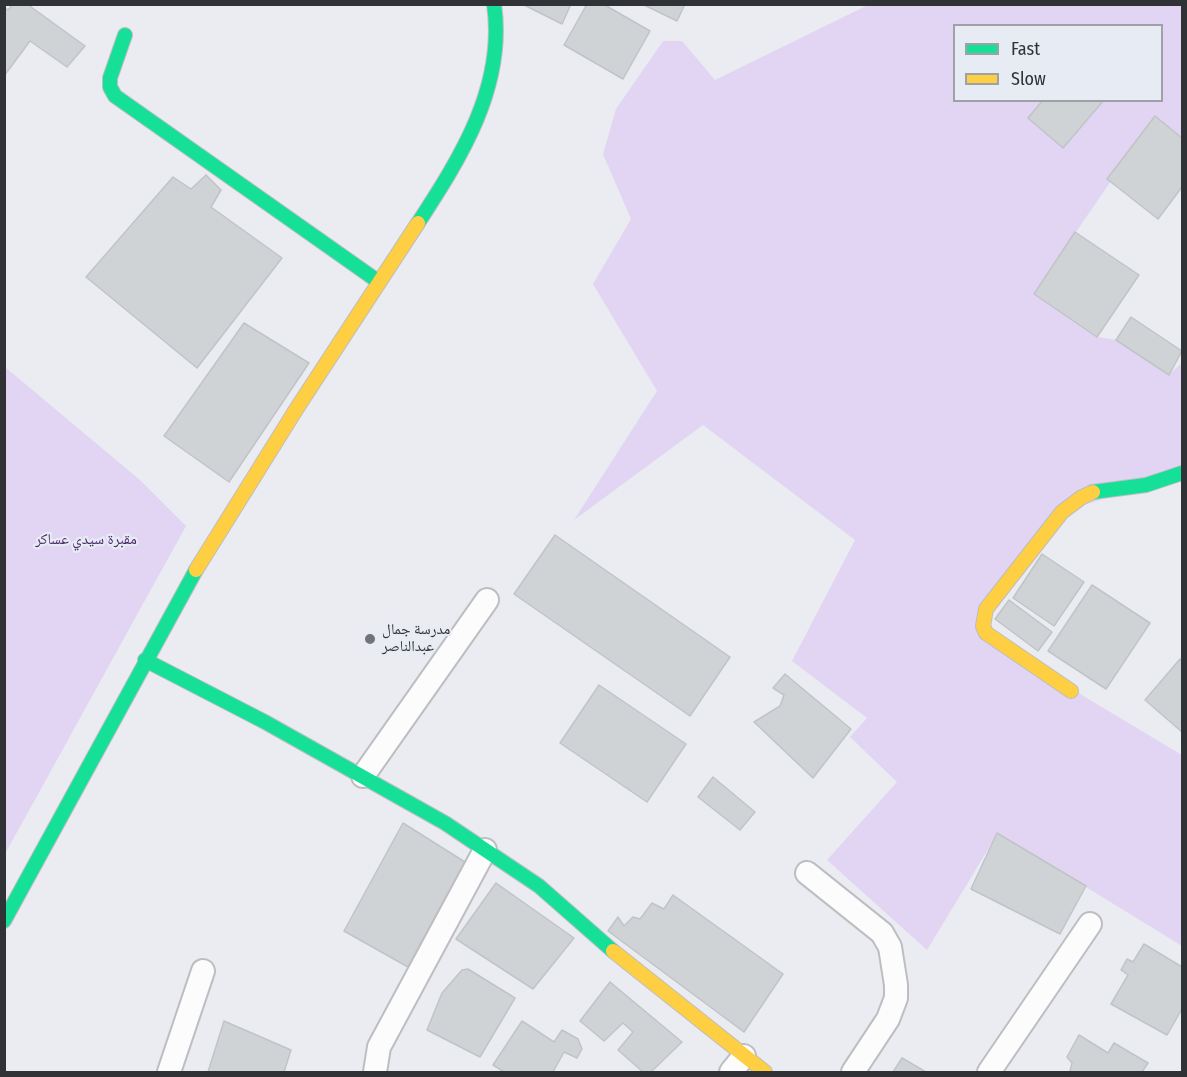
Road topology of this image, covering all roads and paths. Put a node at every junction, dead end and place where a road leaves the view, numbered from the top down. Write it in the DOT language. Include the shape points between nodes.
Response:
graph roads {
  1 [pos="494,4"];
  2 [pos="124,35"];
  3 [pos="379,282"];
  4 [pos="1182,473"];
  5 [pos="487,600"];
  6 [pos="145,660"];
  7 [pos="1071,691"];
  8 [pos="363,776"];
  9 [pos="485,850"];
  10 [pos="807,873"];
  11 [pos="4,921"];
  12 [pos="1090,924"];
  13 [pos="203,971"];
  14 [pos="738,1064"];
  15 [pos="169,1072"];
  16 [pos="375,1072"];
  17 [pos="765,1072"];
  18 [pos="853,1072"];
  19 [pos="989,1072"];
  1 -- 3 [label="street" via="497,54 476,122 430,208"];
  2 -- 3 [label="street" via="110,78 115,96"];
  3 -- 6 [label="street" via="216,536"];
  4 -- 7 [label="street" via="1144,486 1091,491 1076,499 986,609 986,633"];
  5 -- 8 [label="street"];
  6 -- 8 [label="street"];
  6 -- 11 [label="street"];
  8 -- 9 [label="street"];
  9 -- 14 [label="street" via="539,886"];
  9 -- 16 [label="street" via="379,1047"];
  10 -- 18 [label="street" via="882,933 890,947 896,998 888,1019"];
  12 -- 19 [label="street"];
  13 -- 15 [label="street"];
  14 -- 17 [label="street"];
}
